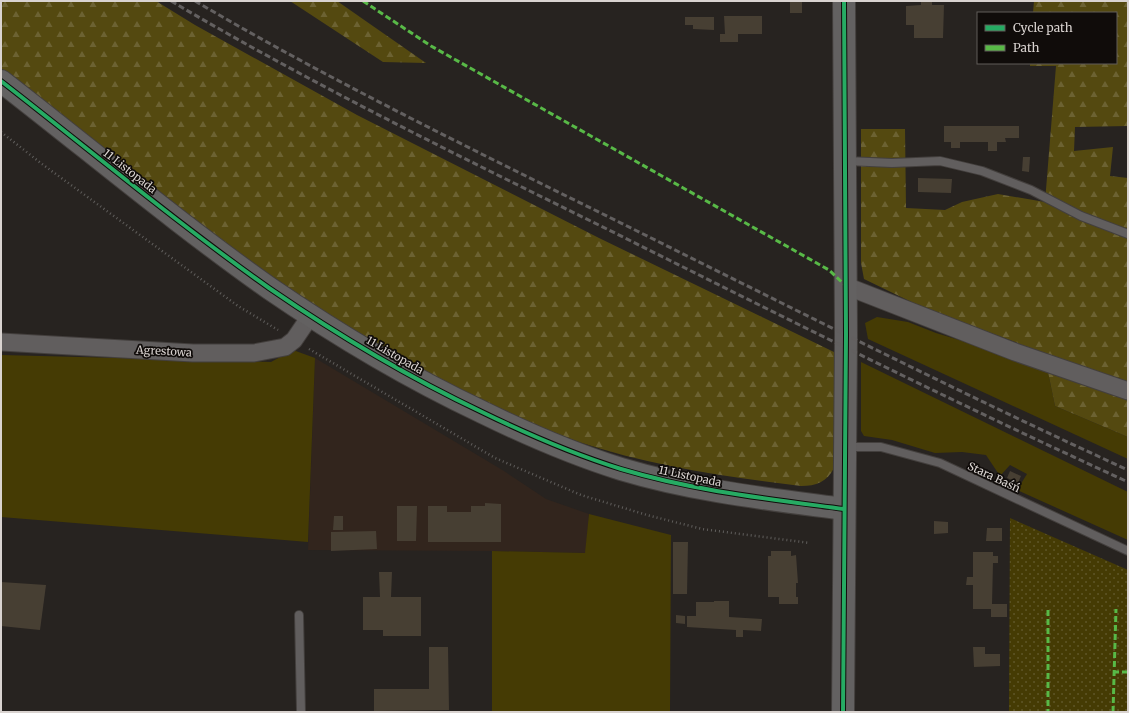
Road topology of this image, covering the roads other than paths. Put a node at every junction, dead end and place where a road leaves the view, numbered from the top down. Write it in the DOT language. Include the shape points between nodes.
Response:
graph roads {
  1 [pos="844,1"];
  2 [pos="1,81"];
  3 [pos="844,161"];
  4 [pos="1128,234"];
  5 [pos="846,286"];
  6 [pos="311,315"];
  7 [pos="1,342"];
  8 [pos="1128,391"];
  9 [pos="844,446"];
  10 [pos="844,509"];
  11 [pos="1128,551"];
  12 [pos="298,615"];
  13 [pos="301,712"];
  14 [pos="843,712"];
  1 -- 3 [label="street"];
  2 -- 6 [label="street, 11 Listopada" via="221,252"];
  3 -- 4 [label="lane" via="940,161 982,171 1031,190 1081,216"];
  3 -- 5 [label="street"];
  5 -- 8 [label="street" via="1015,352"];
  5 -- 9 [label="street"];
  6 -- 7 [label="street, Agrestowa" via="294,340 285,347 254,353 193,353"];
  6 -- 10 [label="street, 11 Listopada" via="441,392 570,452 641,475 703,490"];
  9 -- 10 [label="street"];
  9 -- 11 [label="lane, Stara Baśń" via="881,447 940,463"];
  10 -- 14 [label="street"];
  12 -- 13 [label="lane"];
}
